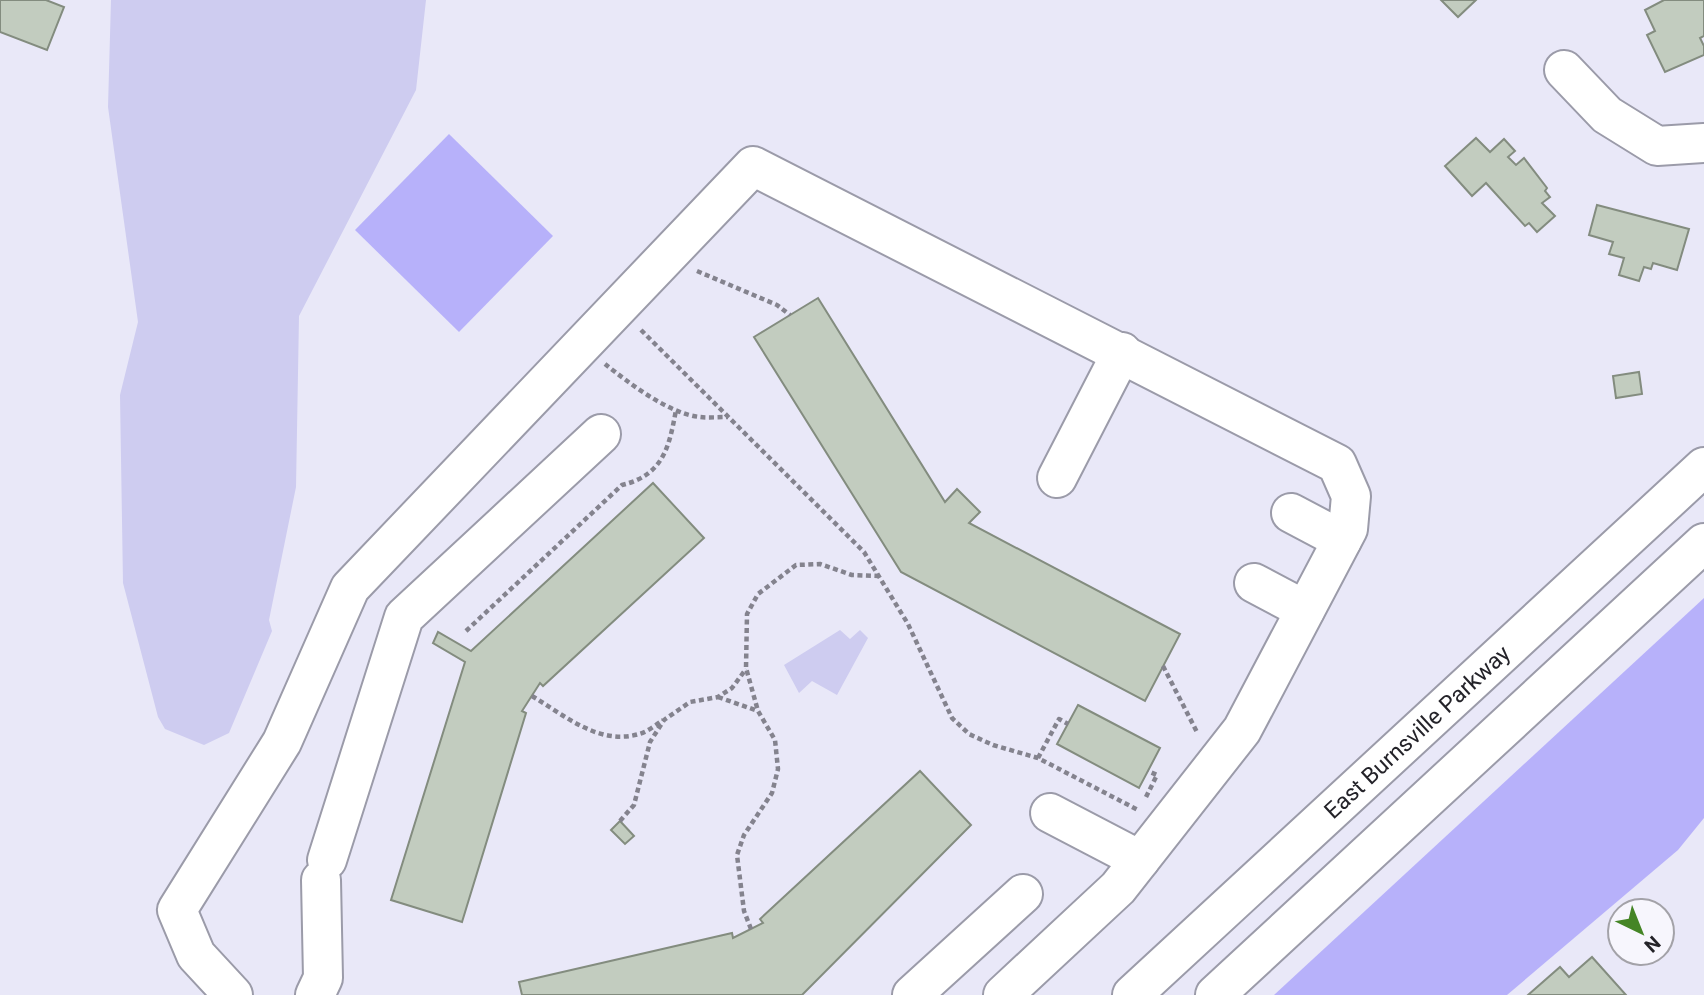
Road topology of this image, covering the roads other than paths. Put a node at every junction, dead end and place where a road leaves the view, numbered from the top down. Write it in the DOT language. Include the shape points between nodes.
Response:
graph roads {
  1 [pos="1564,70"];
  2 [pos="1704,143"];
  3 [pos="1122,352"];
  4 [pos="601,433"];
  5 [pos="1704,467"];
  6 [pos="1057,478"];
  7 [pos="1291,513"];
  8 [pos="1342,540"];
  9 [pos="1704,543"];
  10 [pos="1254,583"];
  11 [pos="350,588"];
  12 [pos="1305,610"];
  13 [pos="404,617"];
  14 [pos="1050,813"];
  15 [pos="1140,860"];
  16 [pos="1023,894"];
  17 [pos="233,995"];
  18 [pos="315,995"];
  19 [pos="912,995"];
  20 [pos="1003,995"];
  21 [pos="1132,995"];
  22 [pos="1215,995"];
  1 -- 2 [label="street" via="1607,115 1657,146"];
  3 -- 6 [label="street"];
  3 -- 8 [label="street" via="1337,464 1351,496"];
  3 -- 11 [label="street" via="753,166"];
  4 -- 13 [label="street"];
  5 -- 21 [label="street, East Burnsville Parkway"];
  7 -- 8 [label="street"];
  8 -- 12 [label="street"];
  9 -- 22 [label="street"];
  10 -- 12 [label="street"];
  11 -- 13 [label="street"];
  11 -- 17 [label="street" via="282,742 177,910 196,955"];
  12 -- 15 [label="street" via="1242,730"];
  13 -- 18 [label="street" via="324,870 323,978"];
  14 -- 15 [label="street"];
  15 -- 20 [label="street" via="1118,888"];
  16 -- 19 [label="street"];
}
